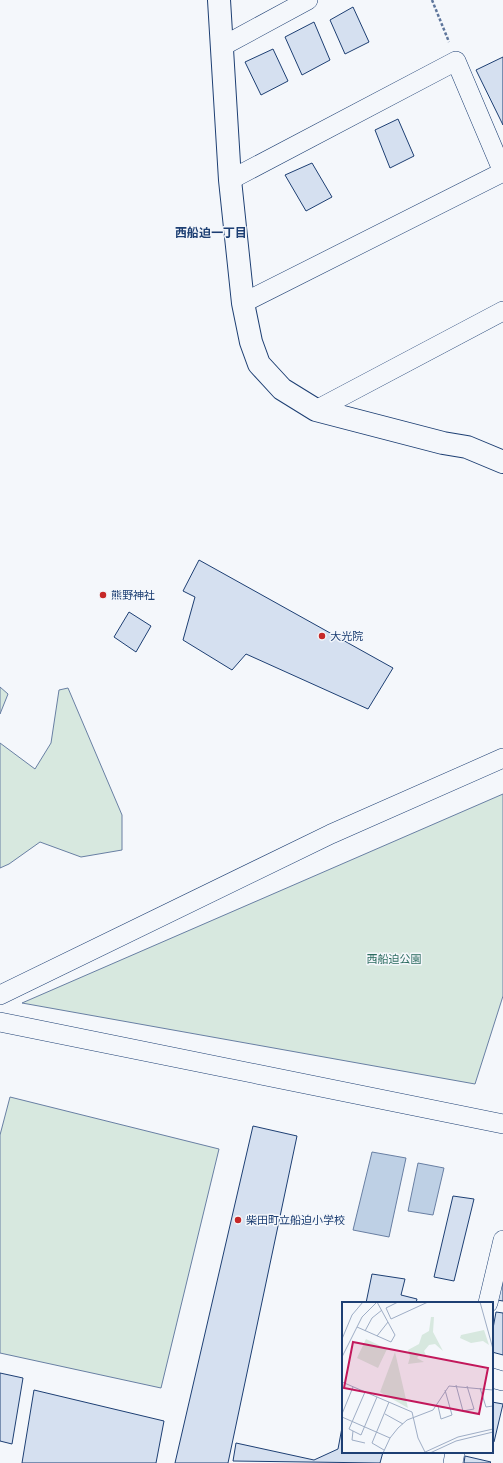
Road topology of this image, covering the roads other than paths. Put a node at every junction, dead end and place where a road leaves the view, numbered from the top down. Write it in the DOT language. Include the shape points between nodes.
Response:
graph roads {
  1 [pos="219,0"];
  2 [pos="308,0"];
  3 [pos="223,46"];
  4 [pos="503,172"];
  5 [pos="230,180"];
  6 [pos="243,303"];
  7 [pos="503,311"];
  8 [pos="316,410"];
  9 [pos="499,455"];
  10 [pos="503,758"];
  11 [pos="0,995"];
  12 [pos="0,1022"];
  13 [pos="503,1124"];
  14 [pos="503,1240"];
  15 [pos="488,1302"];
  16 [pos="493,1378"];
  17 [pos="503,1381"];
  18 [pos="455,1453"];
  19 [pos="453,1463"];
  1 -- 3 [label="street"];
  2 -- 3 [label="street"];
  3 -- 5 [label="street"];
  4 -- 5 [label="street" via="456,61"];
  4 -- 6 [label="street"];
  5 -- 6 [label="street"];
  6 -- 8 [label="street" via="251,342 259,364 282,389"];
  7 -- 8 [label="street"];
  8 -- 9 [label="street"];
  10 -- 11 [label="street" via="331,834"];
  12 -- 13 [label="street"];
  14 -- 15 [label="street"];
  16 -- 17 [label="street"];
  18 -- 19 [label="street"];
}
